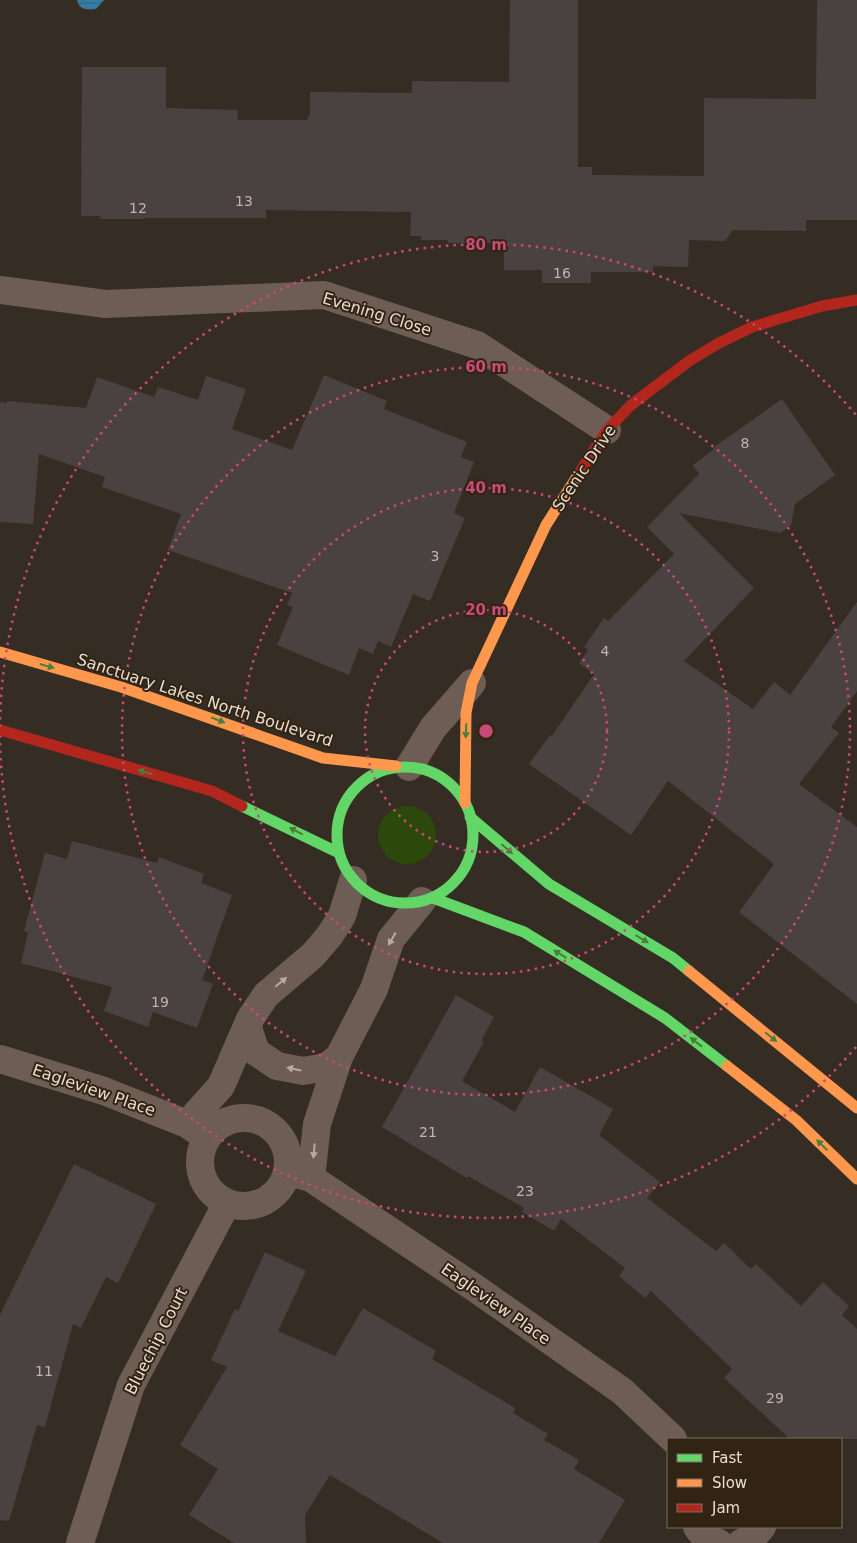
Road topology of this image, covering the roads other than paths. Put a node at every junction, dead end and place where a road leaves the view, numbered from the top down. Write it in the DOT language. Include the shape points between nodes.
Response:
graph roads {
  1 [pos="0,290"];
  2 [pos="857,300"];
  3 [pos="607,430"];
  4 [pos="0,652"];
  5 [pos="472,683"];
  6 [pos="0,730"];
  7 [pos="405,767"];
  8 [pos="465,803"];
  9 [pos="470,817"];
  10 [pos="339,854"];
  11 [pos="353,880"];
  12 [pos="427,899"];
  13 [pos="250,1019"];
  14 [pos="339,1057"];
  15 [pos="0,1059"];
  16 [pos="857,1108"];
  17 [pos="197,1131"];
  18 [pos="300,1175"];
  19 [pos="857,1179"];
  20 [pos="227,1202"];
  21 [pos="672,1438"];
  22 [pos="80,1543"];
  1 -- 3 [label="street, Evening Close" via="106,304 324,295 478,346"];
  2 -- 3 [label="street, Scenic Drive" via="788,315 719,343 688,361 631,405"];
  3 -- 5 [label="street, Scenic Drive" via="546,525"];
  4 -- 7 [label="street, Sanctuary Lakes North Boulevard, one-way" via="121,687 323,758"];
  5 -- 7 [label="street, Scenic Drive"];
  5 -- 8 [label="street, Scenic Drive, one-way" via="466,713"];
  10 -- 6 [label="street, one-way" via="212,791"];
  7 -- 8 [label="street" via="426,770 442,778"];
  7 -- 10 [label="street" via="382,770 364,780 350,795 340,813 336,833"];
  8 -- 9 [label="street"];
  9 -- 12 [label="street" via="473,836 470,855 462,873 449,887"];
  9 -- 16 [label="street, one-way" via="549,884 673,958"];
  10 -- 11 [label="street"];
  11 -- 12 [label="street" via="367,892 385,900 404,903"];
  13 -- 11 [label="street, one-way" via="266,995 313,955 330,934 342,916"];
  12 -- 14 [label="street, one-way" via="391,939 374,989"];
  19 -- 12 [label="street, one-way" via="796,1120 665,1018 524,932"];
  14 -- 13 [label="street, one-way" via="326,1067 302,1071 277,1066 256,1052 248,1028"];
  13 -- 17 [label="street"];
  14 -- 18 [label="street, one-way"];
  15 -- 17 [label="street, Eagleview Place" via="104,1091"];
  17 -- 18 [label="street" via="232,1119 247,1117 262,1121 284,1142 288,1157"];
  17 -- 20 [label="street" via="202,1152 200,1168 205,1182 214,1194"];
  18 -- 20 [label="street" via="281,1186 271,1198 257,1204 242,1206"];
  18 -- 21 [label="street, Eagleview Place" via="482,1293 622,1391"];
  20 -- 22 [label="street, Bluechip Court" via="131,1385"];
}
